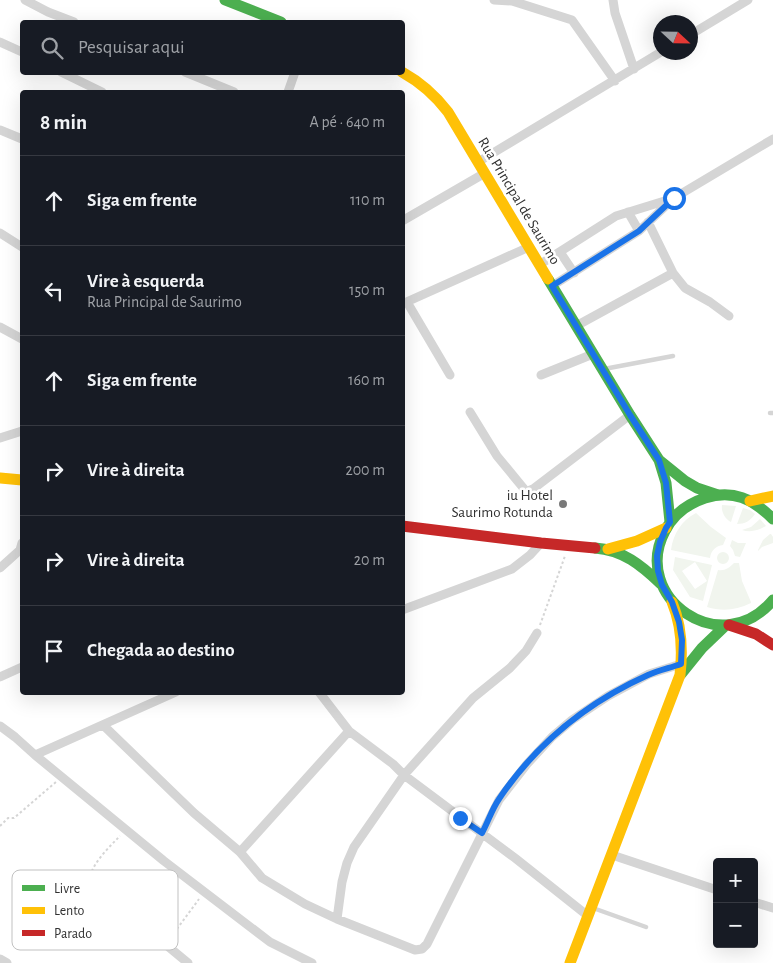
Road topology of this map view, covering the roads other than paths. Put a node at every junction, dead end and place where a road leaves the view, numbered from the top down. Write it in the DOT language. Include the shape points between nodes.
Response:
graph roads {
  1 [pos="25,0"];
  2 [pos="225,0"];
  3 [pos="494,0"];
  4 [pos="613,0"];
  5 [pos="748,0"];
  6 [pos="69,20"];
  7 [pos="276,20"];
  8 [pos="698,30"];
  9 [pos="0,42"];
  10 [pos="20,51"];
  11 [pos="653,57"];
  12 [pos="634,69"];
  13 [pos="405,74"];
  14 [pos="67,75"];
  15 [pos="192,75"];
  16 [pos="294,75"];
  17 [pos="615,81"];
  18 [pos="98,90"];
  19 [pos="229,90"];
  20 [pos="289,90"];
  21 [pos="0,130"];
  22 [pos="20,138"];
  23 [pos="773,139"];
  24 [pos="478,162"];
  25 [pos="485,173"];
  26 [pos="674,198"];
  27 [pos="628,212"];
  28 [pos="405,219"];
  29 [pos="648,222"];
  30 [pos="639,231"];
  31 [pos="0,233"];
  32 [pos="20,246"];
  33 [pos="528,247"];
  34 [pos="560,252"];
  35 [pos="539,265"];
  36 [pos="574,273"];
  37 [pos="673,273"];
  38 [pos="552,286"];
  39 [pos="405,303"];
  40 [pos="729,316"];
  41 [pos="0,326"];
  42 [pos="576,326"];
  43 [pos="20,338"];
  44 [pos="593,354"];
  45 [pos="673,356"];
  46 [pos="602,370"];
  47 [pos="450,375"];
  48 [pos="540,375"];
  49 [pos="470,412"];
  50 [pos="630,415"];
  51 [pos="20,432"];
  52 [pos="0,438"];
  53 [pos="659,460"];
  54 [pos="0,478"];
  55 [pos="20,480"];
  56 [pos="718,495"];
  57 [pos="773,496"];
  58 [pos="750,501"];
  59 [pos="773,519"];
  60 [pos="668,525"];
  61 [pos="405,526"];
  62 [pos="541,543"];
  63 [pos="608,549"];
  64 [pos="20,550"];
  65 [pos="0,568"];
  66 [pos="662,585"];
  67 [pos="773,600"];
  68 [pos="672,602"];
  69 [pos="405,609"];
  70 [pos="727,625"];
  71 [pos="537,634"];
  72 [pos="773,645"];
  73 [pos="20,668"];
  74 [pos="681,670"];
  75 [pos="0,677"];
  76 [pos="169,695"];
  77 [pos="321,695"];
  78 [pos="103,725"];
  79 [pos="0,726"];
  80 [pos="349,730"];
  81 [pos="35,756"];
  82 [pos="404,775"];
  83 [pos="482,833"];
  84 [pos="240,852"];
  85 [pos="612,855"];
  86 [pos="177,870"];
  87 [pos="178,871"];
  88 [pos="713,889"];
  89 [pos="757,903"];
  90 [pos="773,908"];
  91 [pos="590,912"];
  92 [pos="337,918"];
  93 [pos="646,927"];
  94 [pos="171,950"];
  95 [pos="0,959"];
  96 [pos="7,963"];
  97 [pos="188,963"];
  98 [pos="312,963"];
  99 [pos="570,963"];
  1 -- 6 [label="street"];
  2 -- 7 [label="main road"];
  3 -- 17 [label="street" via="512,1 572,20"];
  4 -- 12 [label="street"];
  5 -- 8 [label="street"];
  9 -- 10 [label="street"];
  11 -- 12 [label="street"];
  12 -- 17 [label="street"];
  13 -- 24 [label="main road, Rua Principal de Saurimo" via="442,103"];
  14 -- 18 [label="street"];
  15 -- 19 [label="street"];
  16 -- 20 [label="street"];
  17 -- 24 [label="street"];
  21 -- 22 [label="street"];
  23 -- 26 [label="street"];
  24 -- 25 [label="main road, Rua Principal de Saurimo"];
  25 -- 28 [label="street"];
  25 -- 33 [label="main road, Rua Principal de Saurimo"];
  26 -- 27 [label="street"];
  26 -- 29 [label="street"];
  27 -- 30 [label="street"];
  27 -- 34 [label="street" via="616,216"];
  29 -- 30 [label="street"];
  29 -- 37 [label="street"];
  30 -- 36 [label="street"];
  31 -- 32 [label="street"];
  33 -- 35 [label="main road, Rua Principal de Saurimo"];
  33 -- 39 [label="street"];
  34 -- 35 [label="street"];
  34 -- 36 [label="street"];
  35 -- 38 [label="main road, Rua Principal de Saurimo"];
  36 -- 38 [label="street"];
  37 -- 40 [label="street" via="685,288"];
  37 -- 42 [label="street"];
  38 -- 42 [label="main road, Rua Principal de Saurimo"];
  39 -- 47 [label="street"];
  41 -- 43 [label="street"];
  42 -- 44 [label="main road, Rua Principal de Saurimo"];
  44 -- 46 [label="main road, Rua Principal de Saurimo"];
  44 -- 48 [label="street"];
  45 -- 46 [label="lane"];
  46 -- 50 [label="main road, Rua Principal de Saurimo"];
  49 -- 50 [label="street" via="497,456 528,491"];
  50 -- 53 [label="main road, Rua Principal de Saurimo"];
  51 -- 52 [label="street"];
  53 -- 56 [label="main road" via="696,488"];
  53 -- 60 [label="main road" via="666,483"];
  54 -- 55 [label="main road"];
  56 -- 58 [label="main road"];
  56 -- 60 [label="main road" via="691,503"];
  57 -- 58 [label="main road"];
  58 -- 59 [label="main road"];
  60 -- 63 [label="main road" via="637,541"];
  60 -- 66 [label="main road" via="657,556"];
  61 -- 62 [label="main road"];
  62 -- 63 [label="main road"];
  62 -- 69 [label="street" via="512,569"];
  63 -- 66 [label="main road" via="643,567"];
  64 -- 65 [label="street"];
  66 -- 68 [label="main road"];
  67 -- 70 [label="main road" via="758,615"];
  68 -- 70 [label="main road" via="696,620"];
  68 -- 74 [label="main road" via="682,640"];
  70 -- 72 [label="main road" via="756,634"];
  70 -- 74 [label="main road"];
  71 -- 82 [label="street" via="510,668 473,698"];
  73 -- 75 [label="street"];
  74 -- 83 [label="street" via="650,674 572,720 527,764 499,800"];
  74 -- 85 [label="main road"];
  76 -- 78 [label="street"];
  77 -- 80 [label="street"];
  78 -- 81 [label="street"];
  78 -- 84 [label="street" via="194,813"];
  79 -- 81 [label="street"];
  80 -- 82 [label="street"];
  80 -- 84 [label="street"];
  81 -- 86 [label="street"];
  82 -- 83 [label="street"];
  82 -- 92 [label="street" via="354,847 342,882"];
  83 -- 91 [label="street"];
  83 -- 92 [label="street" via="422,949 415,950"];
  84 -- 92 [label="street" via="262,878 305,904"];
  85 -- 88 [label="street"];
  85 -- 91 [label="main road"];
  87 -- 98 [label="street" via="270,942"];
  89 -- 90 [label="street"];
  91 -- 93 [label="lane"];
  91 -- 99 [label="main road"];
  94 -- 97 [label="street"];
  95 -- 96 [label="street"];
}
